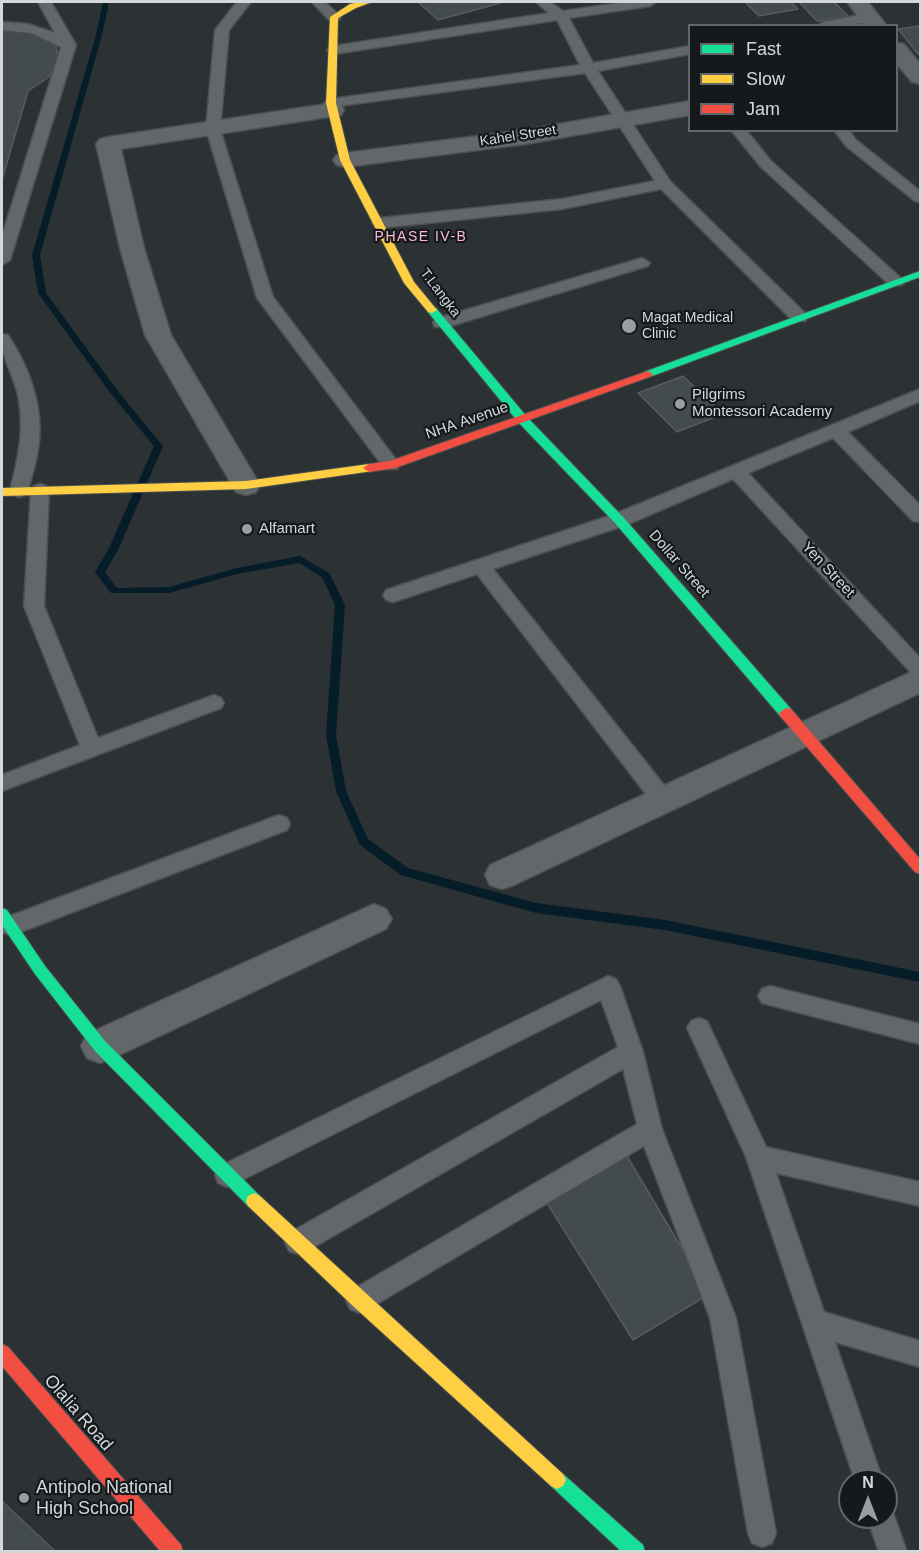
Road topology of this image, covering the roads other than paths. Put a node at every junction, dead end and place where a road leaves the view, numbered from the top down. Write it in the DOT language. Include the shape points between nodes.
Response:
graph roads {
  1 [pos="45,2"];
  2 [pos="244,2"];
  3 [pos="318,2"];
  4 [pos="368,2"];
  5 [pos="542,2"];
  6 [pos="650,2"];
  7 [pos="868,15"];
  8 [pos="561,16"];
  9 [pos="334,17"];
  10 [pos="831,24"];
  11 [pos="2,26"];
  12 [pos="69,45"];
  13 [pos="334,50"];
  14 [pos="688,50"];
  15 [pos="589,68"];
  16 [pos="332,106"];
  17 [pos="688,108"];
  18 [pos="622,118"];
  19 [pos="213,129"];
  20 [pos="740,132"];
  21 [pos="843,132"];
  22 [pos="345,160"];
  23 [pos="664,184"];
  24 [pos="921,198"];
  25 [pos="380,223"];
  26 [pos="2,260"];
  27 [pos="642,263"];
  28 [pos="921,274"];
  29 [pos="896,282"];
  30 [pos="799,317"];
  31 [pos="441,323"];
  32 [pos="2,339"];
  33 [pos="921,395"];
  34 [pos="523,420"];
  35 [pos="837,431"];
  36 [pos="391,465"];
  37 [pos="736,471"];
  38 [pos="246,485"];
  39 [pos="40,490"];
  40 [pos="10,492"];
  41 [pos="921,516"];
  42 [pos="618,520"];
  43 [pos="481,566"];
  44 [pos="393,595"];
  45 [pos="921,670"];
  46 [pos="921,680"];
  47 [pos="214,702"];
  48 [pos="805,733"];
  49 [pos="92,750"];
  50 [pos="2,783"];
  51 [pos="663,800"];
  52 [pos="279,824"];
  53 [pos="921,868"];
  54 [pos="502,875"];
  55 [pos="374,919"];
  56 [pos="6,920"];
  57 [pos="770,996"];
  58 [pos="699,1028"];
  59 [pos="921,1034"];
  60 [pos="100,1046"];
  61 [pos="631,1052"];
  62 [pos="650,1129"];
  63 [pos="758,1157"];
  64 [pos="227,1175"];
  65 [pos="921,1194"];
  66 [pos="298,1242"];
  67 [pos="359,1300"];
  68 [pos="816,1323"];
  69 [pos="2,1353"];
  70 [pos="921,1354"];
  71 [pos="865,1469"];
  72 [pos="885,1529"];
  73 [pos="762,1533"];
  74 [pos="174,1551"];
  75 [pos="636,1551"];
  76 [pos="892,1551"];
  1 -- 12 [label="lane"];
  2 -- 19 [label="lane" via="222,30"];
  3 -- 9 [label="lane"];
  4 -- 9 [label="street"];
  5 -- 8 [label="lane"];
  6 -- 8 [label="lane"];
  7 -- 10 [label="lane"];
  8 -- 13 [label="lane"];
  8 -- 15 [label="lane"];
  9 -- 13 [label="street, T.Langka"];
  11 -- 12 [label="lane" via="44,31"];
  12 -- 26 [label="lane"];
  13 -- 16 [label="street, T.Langka"];
  14 -- 15 [label="lane"];
  15 -- 16 [label="lane"];
  15 -- 18 [label="lane"];
  16 -- 19 [label="street"];
  16 -- 22 [label="street, T.Langka"];
  17 -- 18 [label="street, Kahel Street"];
  18 -- 22 [label="street, Kahel Street" via="525,136"];
  18 -- 23 [label="lane"];
  19 -- 36 [label="lane" via="265,298"];
  19 -- 38 [label="street" via="108,144 132,248 158,335"];
  20 -- 29 [label="lane" via="766,165"];
  21 -- 24 [label="lane"];
  22 -- 25 [label="street, T.Langka"];
  23 -- 25 [label="lane" via="562,204"];
  23 -- 30 [label="lane"];
  25 -- 31 [label="street, T.Langka" via="409,283"];
  27 -- 31 [label="lane"];
  28 -- 29 [label="street, NHA Avenue"];
  29 -- 30 [label="street, NHA Avenue"];
  30 -- 34 [label="street, NHA Avenue"];
  31 -- 34 [label="street, T.Langka"];
  32 -- 40 [label="lane" via="24,384 31,433"];
  33 -- 35 [label="lane"];
  34 -- 36 [label="street, NHA Avenue"];
  34 -- 42 [label="street, Dollar Street"];
  35 -- 37 [label="lane"];
  35 -- 41 [label="lane"];
  36 -- 38 [label="street, NHA Avenue"];
  37 -- 42 [label="lane"];
  37 -- 45 [label="lane, Yen Street"];
  38 -- 39 [label="street, NHA Avenue"];
  39 -- 40 [label="street, NHA Avenue"];
  39 -- 49 [label="lane" via="34,606"];
  42 -- 43 [label="lane"];
  42 -- 48 [label="street, Dollar Street"];
  43 -- 44 [label="lane"];
  43 -- 51 [label="lane"];
  46 -- 48 [label="street"];
  47 -- 49 [label="lane"];
  48 -- 51 [label="street"];
  48 -- 53 [label="street, Dollar Street"];
  49 -- 50 [label="lane"];
  51 -- 54 [label="street"];
  52 -- 56 [label="lane"];
  55 -- 60 [label="street"];
  56 -- 60 [label="street"];
  57 -- 59 [label="lane"];
  58 -- 63 [label="lane"];
  60 -- 64 [label="street"];
  61 -- 62 [label="lane"];
  61 -- 64 [label="lane" via="608,986"];
  61 -- 66 [label="lane"];
  62 -- 67 [label="lane"];
  62 -- 73 [label="lane" via="723,1318"];
  63 -- 65 [label="lane"];
  63 -- 68 [label="lane"];
  64 -- 66 [label="street"];
  66 -- 67 [label="street"];
  67 -- 75 [label="street"];
  68 -- 70 [label="lane"];
  68 -- 71 [label="lane"];
  69 -- 74 [label="street, Olalia Road"];
  72 -- 76 [label="lane"];
}
